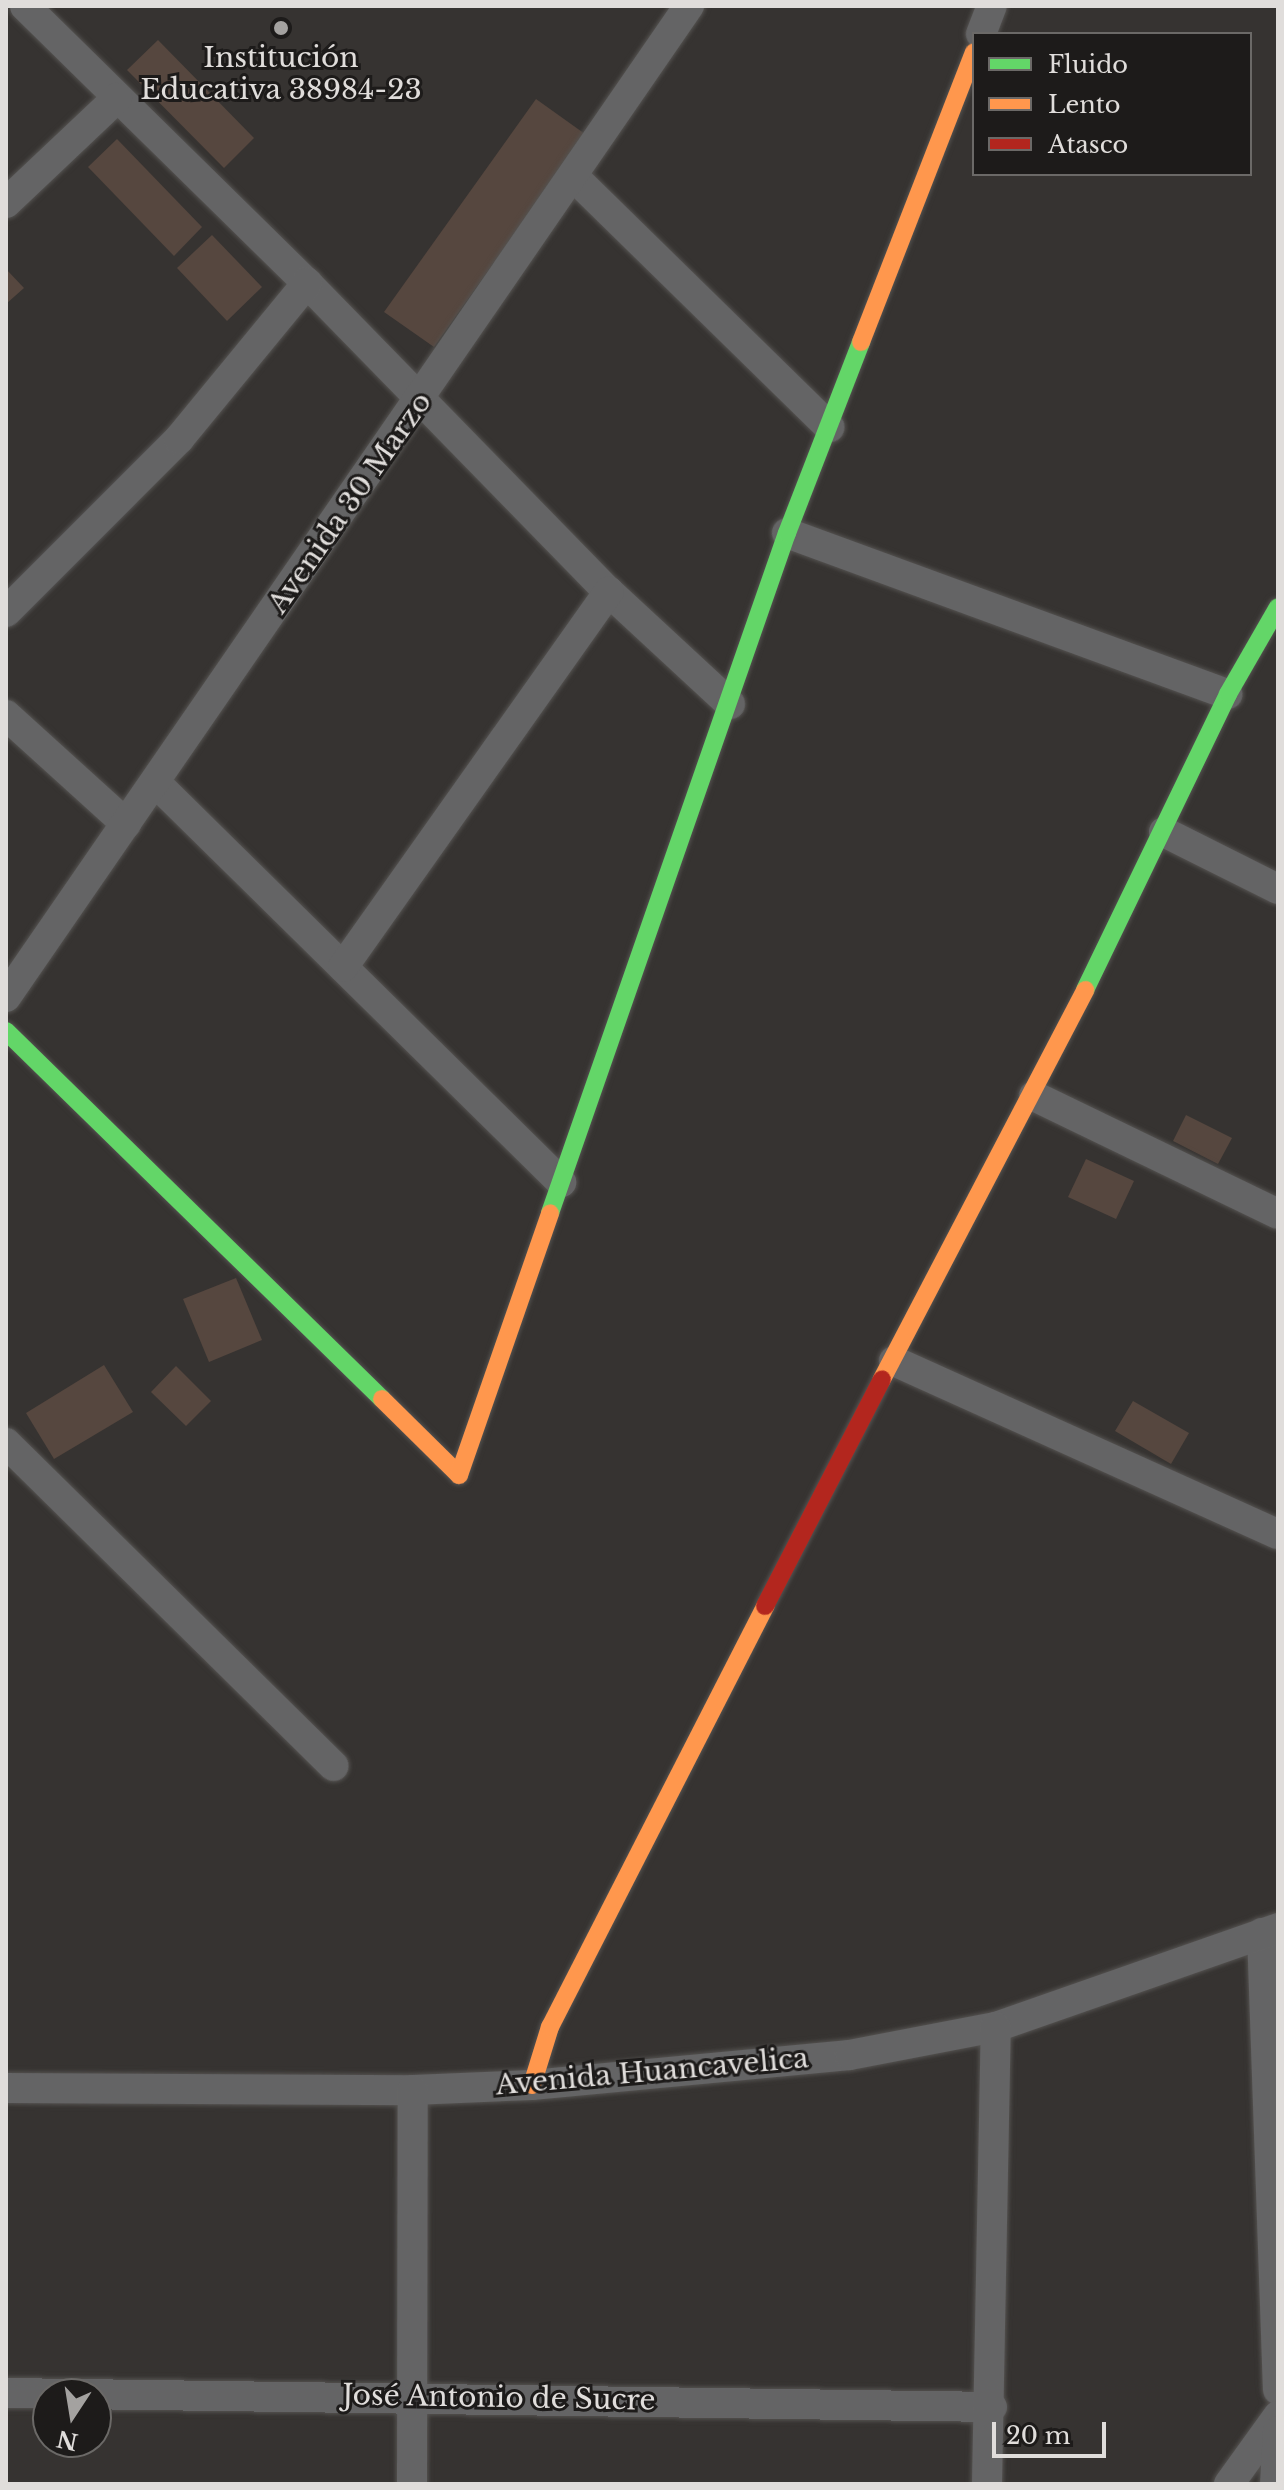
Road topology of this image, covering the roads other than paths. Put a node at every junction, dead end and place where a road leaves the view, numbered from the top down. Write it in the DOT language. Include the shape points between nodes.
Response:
graph roads {
  1 [pos="25,6"];
  2 [pos="689,6"];
  3 [pos="992,6"];
  4 [pos="982,32"];
  5 [pos="972,57"];
  6 [pos="117,98"];
  7 [pos="573,176"];
  8 [pos="6,203"];
  9 [pos="307,283"];
  10 [pos="420,401"];
  11 [pos="829,427"];
  12 [pos="787,533"];
  13 [pos="609,592"];
  14 [pos="1278,607"];
  15 [pos="6,612"];
  16 [pos="1228,694"];
  17 [pos="730,704"];
  18 [pos="6,715"];
  19 [pos="156,783"];
  20 [pos="126,824"];
  21 [pos="1164,832"];
  22 [pos="1278,889"];
  23 [pos="343,967"];
  24 [pos="6,997"];
  25 [pos="6,1031"];
  26 [pos="1034,1096"];
  27 [pos="561,1182"];
  28 [pos="1278,1214"];
  29 [pos="894,1361"];
  30 [pos="6,1443"];
  31 [pos="1278,1534"];
  32 [pos="334,1766"];
  33 [pos="1270,1931"];
  34 [pos="996,2027"];
  35 [pos="532,2085"];
  36 [pos="6,2088"];
  37 [pos="413,2090"];
  38 [pos="1278,2390"];
  39 [pos="6,2393"];
  40 [pos="412,2396"];
  41 [pos="992,2407"];
  42 [pos="1278,2416"];
  43 [pos="1278,2431"];
  44 [pos="412,2484"];
  45 [pos="987,2484"];
  46 [pos="1229,2484"];
  47 [pos="1275,2484"];
  1 -- 6 [label="street"];
  2 -- 7 [label="street, Avenida 30 Marzo"];
  3 -- 4 [label="street"];
  5 -- 11 [label="street"];
  6 -- 8 [label="street"];
  6 -- 9 [label="street"];
  7 -- 10 [label="street, Avenida 30 Marzo"];
  7 -- 11 [label="street"];
  9 -- 10 [label="street"];
  9 -- 15 [label="street" via="179,439"];
  10 -- 13 [label="street"];
  10 -- 19 [label="street, Avenida 30 Marzo"];
  11 -- 12 [label="street"];
  12 -- 16 [label="street"];
  12 -- 17 [label="street"];
  13 -- 17 [label="street"];
  13 -- 23 [label="street"];
  14 -- 16 [label="street"];
  16 -- 21 [label="street"];
  17 -- 27 [label="street"];
  18 -- 20 [label="street"];
  19 -- 20 [label="street, Avenida 30 Marzo"];
  19 -- 23 [label="street"];
  20 -- 24 [label="street, Avenida 30 Marzo"];
  21 -- 22 [label="street"];
  21 -- 26 [label="street"];
  23 -- 27 [label="street"];
  25 -- 27 [label="street" via="459,1475"];
  26 -- 28 [label="street"];
  26 -- 29 [label="street"];
  29 -- 31 [label="street"];
  29 -- 35 [label="street" via="550,2027"];
  30 -- 32 [label="street"];
  33 -- 34 [label="street, Avenida Huancavelica"];
  33 -- 38 [label="street"];
  34 -- 35 [label="street, Avenida Huancavelica" via="850,2055"];
  34 -- 41 [label="street"];
  35 -- 37 [label="street, Avenida Huancavelica"];
  36 -- 37 [label="street, Avenida Huancavelica"];
  37 -- 40 [label="street"];
  39 -- 40 [label="street, José Antonio de Sucre"];
  40 -- 41 [label="street, José Antonio de Sucre"];
  40 -- 44 [label="street"];
  41 -- 45 [label="street"];
  42 -- 46 [label="street"];
  43 -- 47 [label="street"];
}
